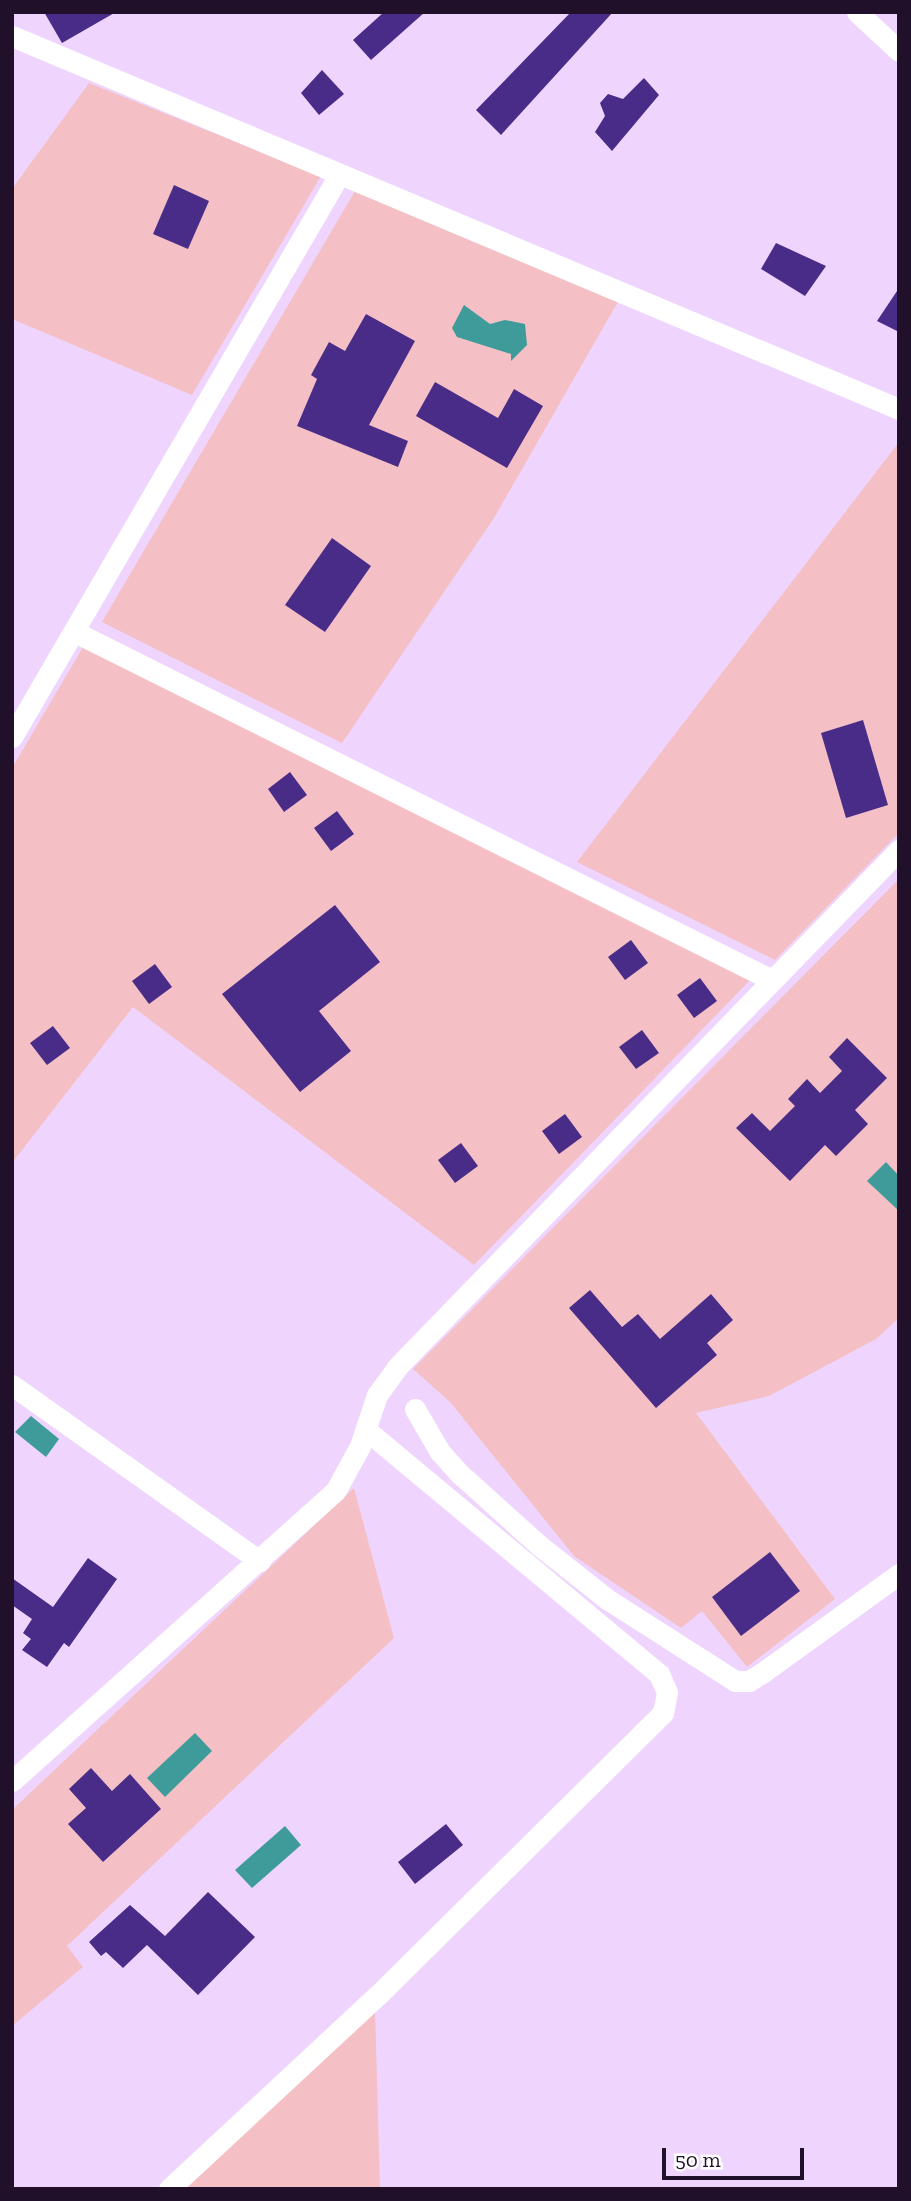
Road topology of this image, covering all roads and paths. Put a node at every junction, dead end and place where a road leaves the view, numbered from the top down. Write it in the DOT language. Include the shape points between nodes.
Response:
graph roads {
  1 [pos="857,12"];
  2 [pos="12,36"];
  3 [pos="896,44"];
  4 [pos="339,176"];
  5 [pos="899,409"];
  6 [pos="75,632"];
  7 [pos="12,737"];
  8 [pos="899,850"];
  9 [pos="772,980"];
  10 [pos="12,1385"];
  11 [pos="415,1409"];
  12 [pos="366,1430"];
  13 [pos="260,1560"];
  14 [pos="899,1574"];
  15 [pos="12,1781"];
  16 [pos="169,2189"];
  1 -- 3 [label="street"];
  2 -- 4 [label="street"];
  4 -- 5 [label="street"];
  4 -- 6 [label="street"];
  6 -- 7 [label="street"];
  6 -- 9 [label="street"];
  8 -- 9 [label="street"];
  9 -- 12 [label="street" via="398,1366 377,1395"];
  10 -- 13 [label="street"];
  11 -- 14 [label="street" via="440,1452 460,1474 540,1546 607,1599 735,1681 749,1681 762,1673"];
  12 -- 13 [label="street" via="336,1490"];
  12 -- 16 [label="street" via="659,1674 667,1692 663,1713 381,1992"];
  13 -- 15 [label="street"];
}
